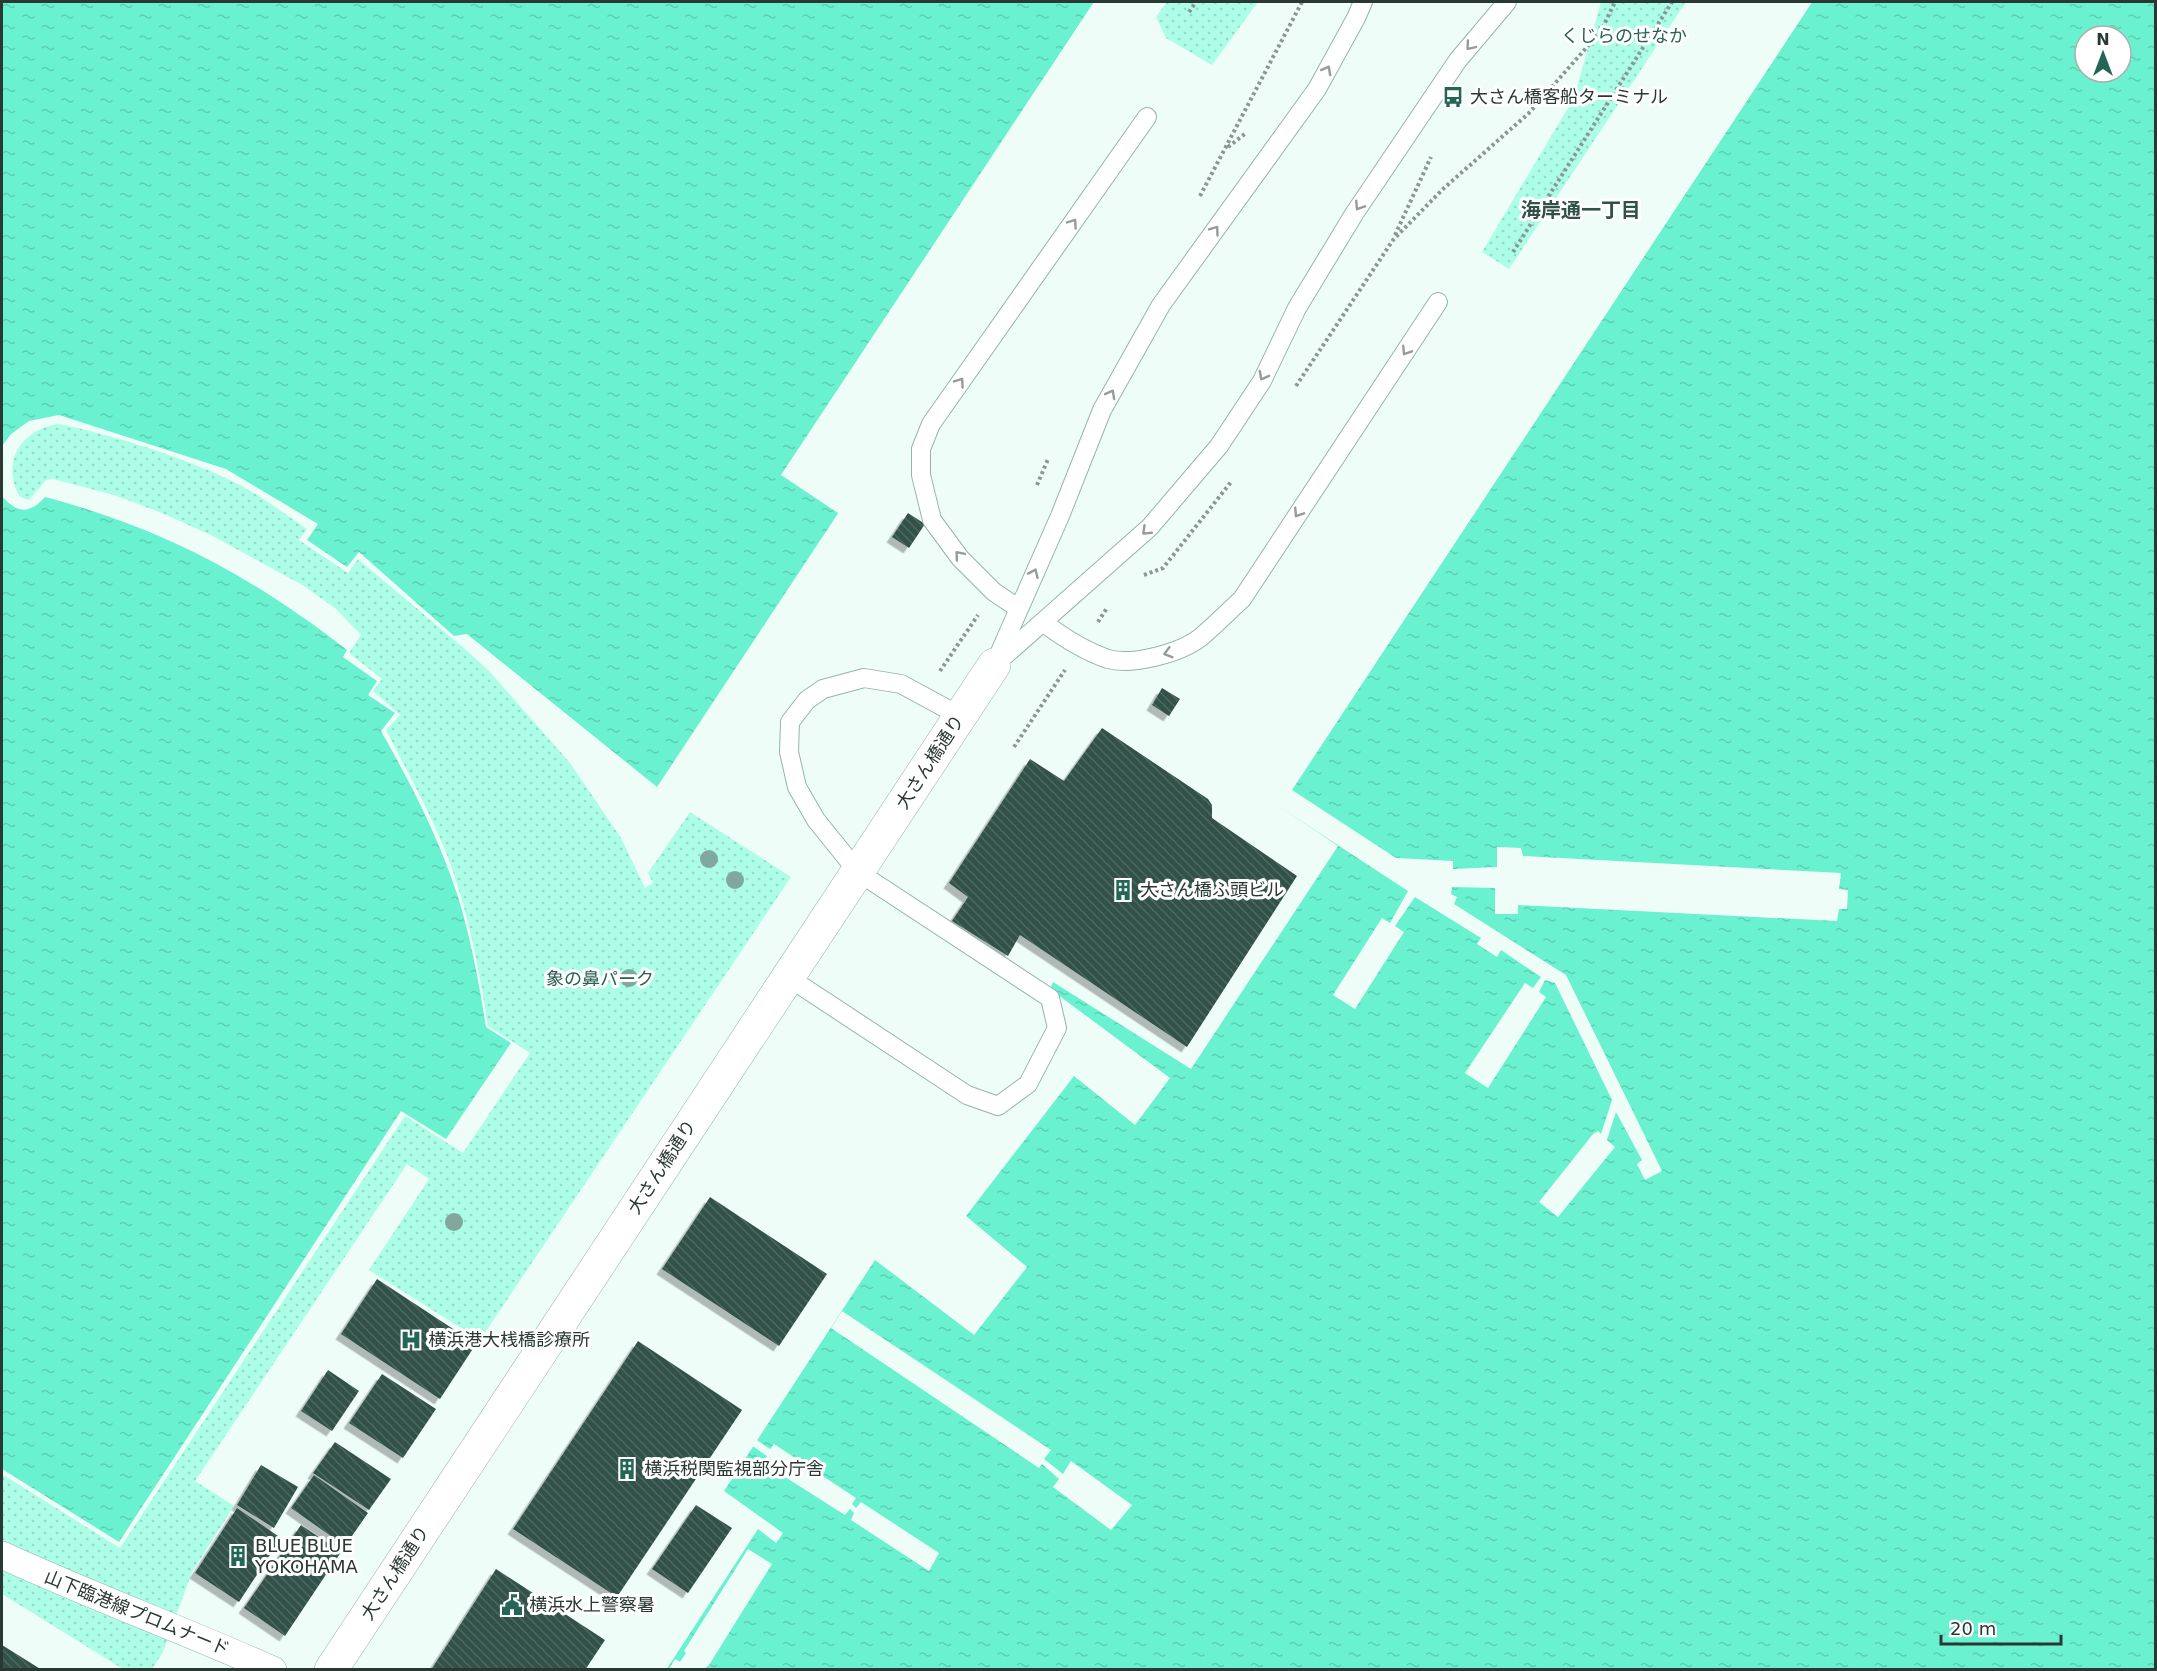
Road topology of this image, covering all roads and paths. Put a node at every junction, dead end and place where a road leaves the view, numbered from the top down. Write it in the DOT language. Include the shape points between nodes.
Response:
graph roads {
  1 [pos="1196,2"];
  2 [pos="1363,2"];
  3 [pos="1507,2"];
  4 [pos="1615,2"];
  5 [pos="1672,2"];
  6 [pos="1189,12"];
  7 [pos="1147,117"];
  8 [pos="1513,252"];
  9 [pos="1438,302"];
  10 [pos="1292,391"];
  11 [pos="1234,477"];
  12 [pos="1143,575"];
  13 [pos="1111,602"];
  14 [pos="1018,608"];
  15 [pos="1044,623"];
  16 [pos="1081,647"];
  17 [pos="994,665"];
  18 [pos="960,716"];
  19 [pos="1014,747"];
  20 [pos="858,872"];
  21 [pos="789,977"];
  22 [pos="2,1555"];
  23 [pos="273,1670"];
  24 [pos="331,1670"];
  1 -- 6 [label="path"];
  14 -- 2 [label="lane, one-way" via="1102,411 1156,315 1317,89"];
  3 -- 15 [label="lane, one-way" via="1458,60 1354,214 1297,309 1262,381 1219,446 1150,527"];
  4 -- 10 [label="path" via="1601,31 1529,113 1443,189 1393,240"];
  5 -- 8 [label="path"];
  14 -- 7 [label="lane, one-way" via="994,592 960,558 932,520 921,475 921,449 931,424"];
  9 -- 16 [label="lane, one-way" via="1242,599 1199,638 1177,651 1148,659 1110,660"];
  11 -- 12 [label="path" via="1163,568"];
  13 -- 16 [label="path"];
  14 -- 17 [label="lane"];
  15 -- 16 [label="lane"];
  15 -- 17 [label="lane"];
  16 -- 19 [label="path"];
  17 -- 18 [label="street, 大さん橋通り"];
  18 -- 20 [label="street, 大さん橋通り"];
  18 -- 20 [label="lane" via="901,684 864,678 823,689 807,700 790,722 789,752 797,787 816,820"];
  20 -- 21 [label="street, 大さん橋通り"];
  20 -- 21 [label="lane" via="1050,998 1057,1028 1028,1084 998,1106 967,1095"];
  21 -- 24 [label="street, 大さん橋通り"];
  22 -- 23 [label="street, 山下臨港線プロムナード"];
}
